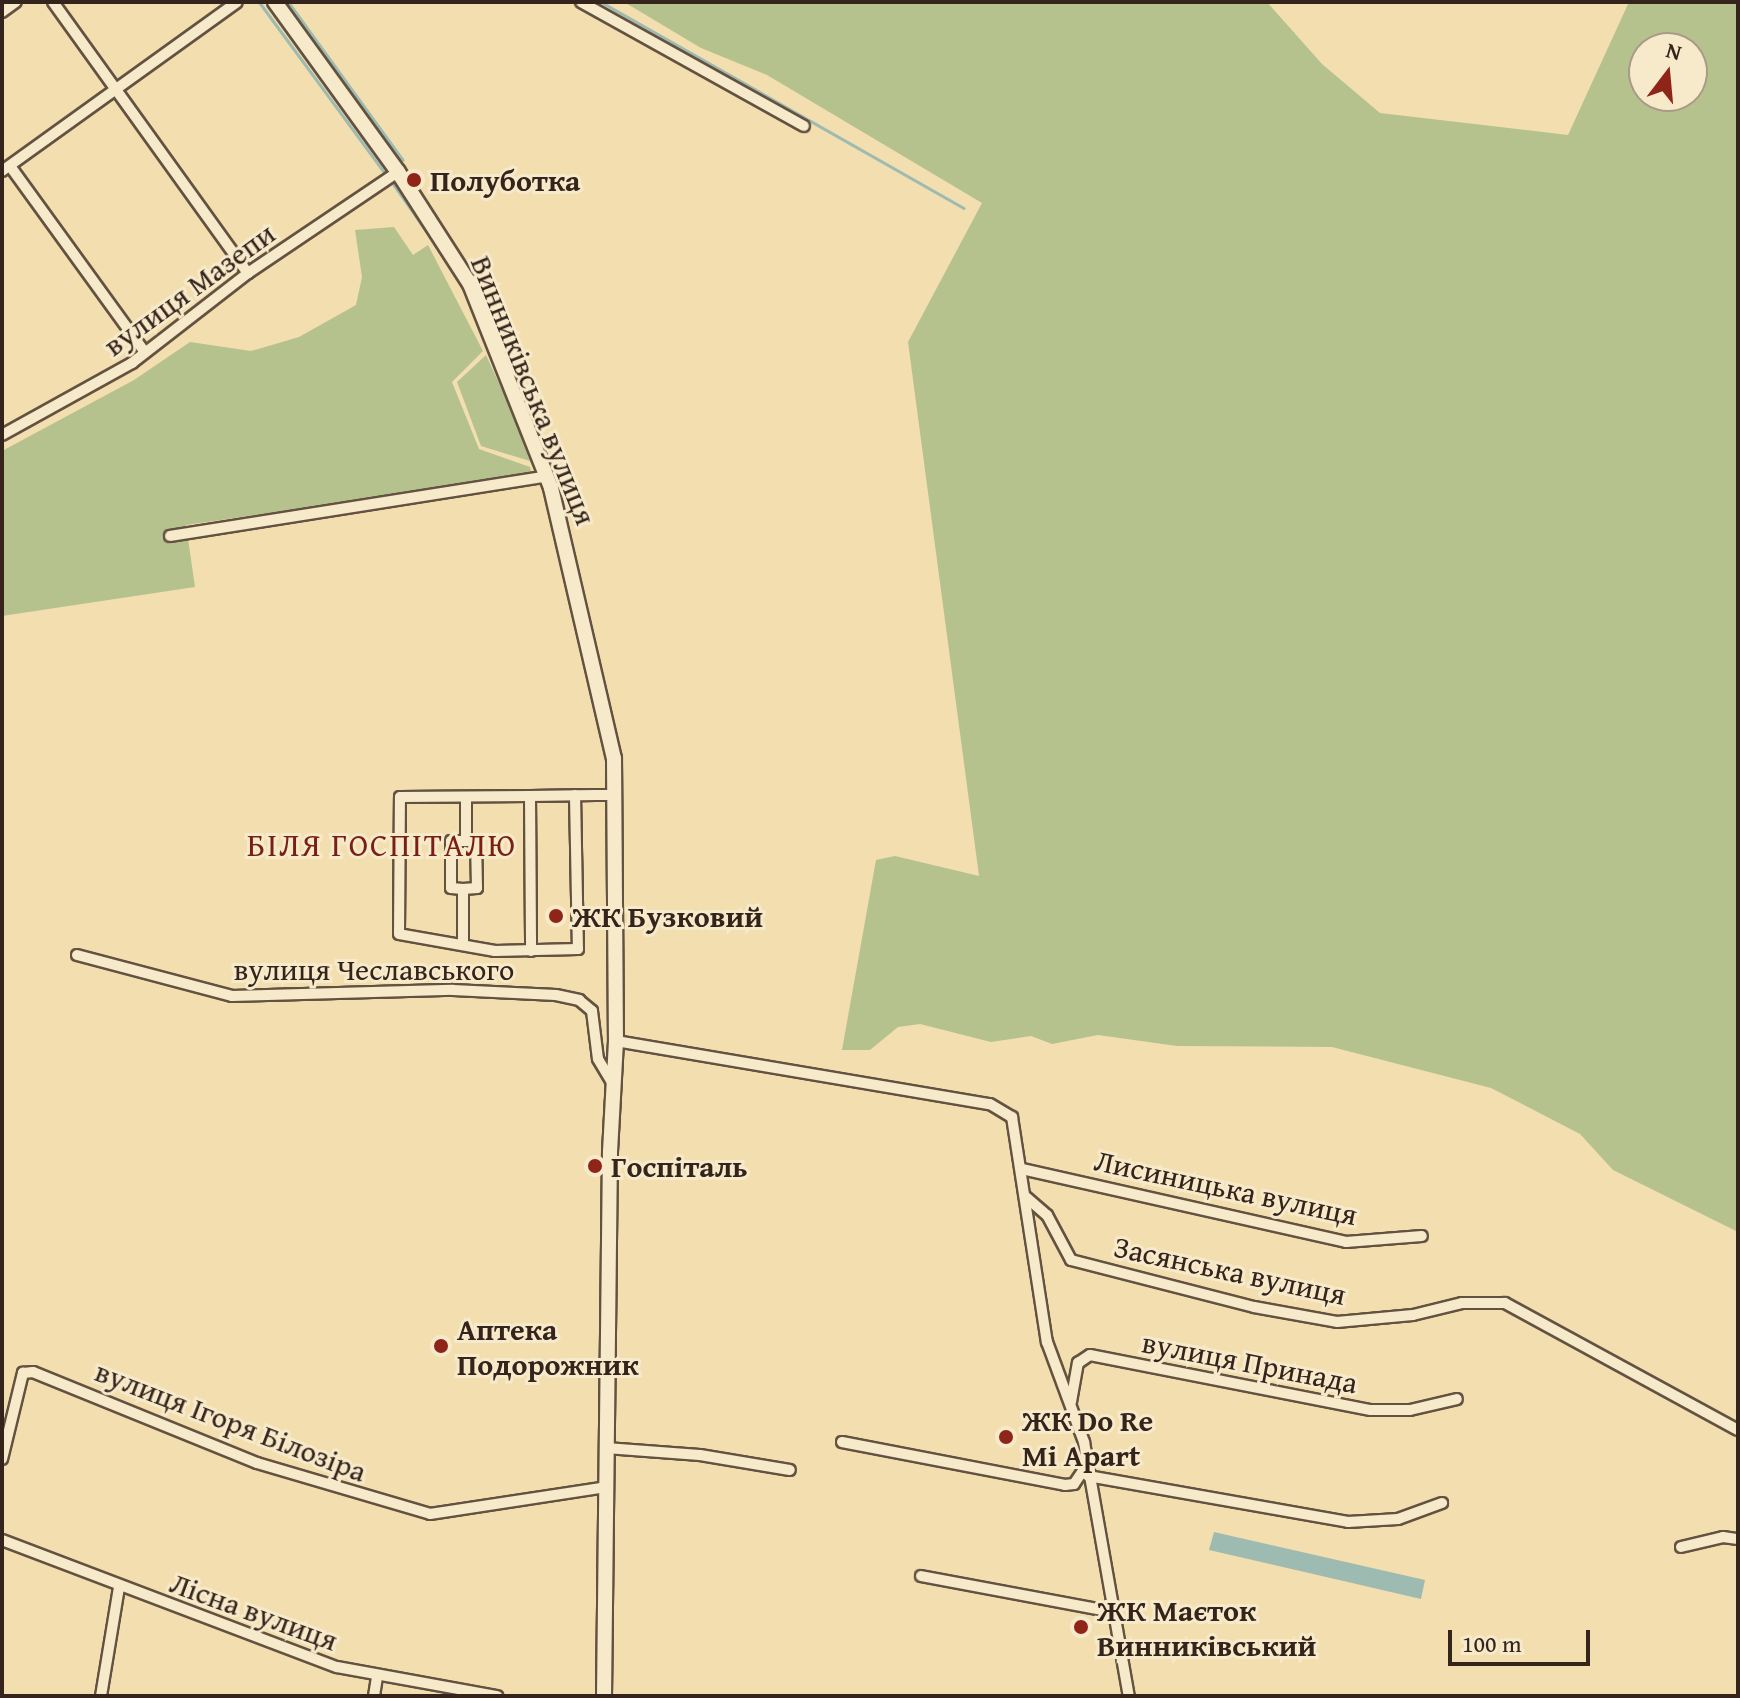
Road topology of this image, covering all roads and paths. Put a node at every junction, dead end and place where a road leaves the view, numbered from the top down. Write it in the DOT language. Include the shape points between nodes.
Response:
graph roads {
  1 [pos="16,2"];
  2 [pos="53,2"];
  3 [pos="237,2"];
  4 [pos="275,2"];
  5 [pos="581,2"];
  6 [pos="2,12"];
  7 [pos="114,88"];
  8 [pos="804,126"];
  9 [pos="6,168"];
  10 [pos="398,172"];
  11 [pos="248,273"];
  12 [pos="144,351"];
  13 [pos="2,435"];
  14 [pos="547,476"];
  15 [pos="170,536"];
  16 [pos="575,795"];
  17 [pos="616,795"];
  18 [pos="530,796"];
  19 [pos="466,797"];
  20 [pos="466,841"];
  21 [pos="463,889"];
  22 [pos="463,945"];
  23 [pos="531,951"];
  24 [pos="77,955"];
  25 [pos="616,1041"];
  26 [pos="612,1088"];
  27 [pos="1022,1169"];
  28 [pos="1026,1197"];
  29 [pos="1422,1236"];
  30 [pos="1457,1399"];
  31 [pos="1071,1404"];
  32 [pos="1738,1430"];
  33 [pos="842,1442"];
  34 [pos="606,1448"];
  35 [pos="2,1459"];
  36 [pos="1087,1464"];
  37 [pos="790,1470"];
  38 [pos="1088,1476"];
  39 [pos="606,1487"];
  40 [pos="1442,1503"];
  41 [pos="1738,1539"];
  42 [pos="2,1540"];
  43 [pos="1681,1547"];
  44 [pos="921,1576"];
  45 [pos="119,1587"];
  46 [pos="1114,1612"];
  47 [pos="377,1676"];
  48 [pos="101,1696"];
  49 [pos="374,1696"];
  50 [pos="497,1696"];
  51 [pos="604,1696"];
  52 [pos="1129,1696"];
  1 -- 6 [label="street"];
  2 -- 7 [label="street"];
  3 -- 7 [label="street"];
  4 -- 10 [label="main road, Винниківська вулиця"];
  5 -- 8 [label="street"];
  7 -- 9 [label="street"];
  7 -- 11 [label="street"];
  9 -- 12 [label="street"];
  10 -- 11 [label="street, вулиця Мазепи"];
  10 -- 14 [label="main road, Винниківська вулиця" via="470,284"];
  11 -- 12 [label="street, вулиця Мазепи"];
  12 -- 13 [label="street, вулиця Мазепи" via="132,363"];
  14 -- 15 [label="street"];
  14 -- 17 [label="main road, Винниківська вулиця" via="592,648"];
  16 -- 17 [label="street"];
  16 -- 18 [label="street"];
  16 -- 23 [label="street" via="578,949"];
  17 -- 25 [label="main road, Винниківська вулиця"];
  18 -- 19 [label="street"];
  18 -- 23 [label="street"];
  19 -- 20 [label="street"];
  19 -- 22 [label="street" via="400,797 399,934"];
  20 -- 21 [label="street" via="476,841 477,888"];
  20 -- 21 [label="street" via="451,841 451,888"];
  21 -- 22 [label="street"];
  22 -- 23 [label="street"];
  24 -- 26 [label="street, вулиця Чеславського" via="232,996 453,990 568,997 592,1011 598,1059"];
  25 -- 26 [label="main road, Винниківська вулиця"];
  25 -- 27 [label="street" via="999,1106 1012,1117"];
  26 -- 34 [label="main road, Винниківська вулиця"];
  27 -- 28 [label="street"];
  27 -- 29 [label="street, Лисиницька вулиця" via="1346,1242"];
  28 -- 31 [label="street" via="1051,1364"];
  28 -- 32 [label="street, Засянська вулиця" via="1047,1215 1071,1260 1254,1307 1337,1322 1413,1315 1462,1303 1505,1303"];
  30 -- 31 [label="street, вулиця Принада" via="1410,1410 1371,1410 1090,1355 1078,1363"];
  31 -- 36 [label="street"];
  33 -- 36 [label="street" via="1065,1485 1074,1484"];
  34 -- 37 [label="street" via="700,1455"];
  34 -- 39 [label="main road, Винниківська вулиця"];
  35 -- 39 [label="street, вулиця Ігоря Білозіра" via="23,1373 33,1372 257,1463 430,1514"];
  36 -- 38 [label="street"];
  38 -- 40 [label="street" via="1348,1522 1398,1519"];
  38 -- 46 [label="street"];
  39 -- 51 [label="main road, Винниківська вулиця"];
  41 -- 43 [label="street" via="1723,1537"];
  42 -- 45 [label="street, Лісна вулиця"];
  44 -- 46 [label="street"];
  45 -- 47 [label="street, Лісна вулиця" via="337,1667"];
  45 -- 48 [label="street"];
  46 -- 52 [label="street"];
  47 -- 49 [label="street"];
  47 -- 50 [label="street, Лісна вулиця"];
}
